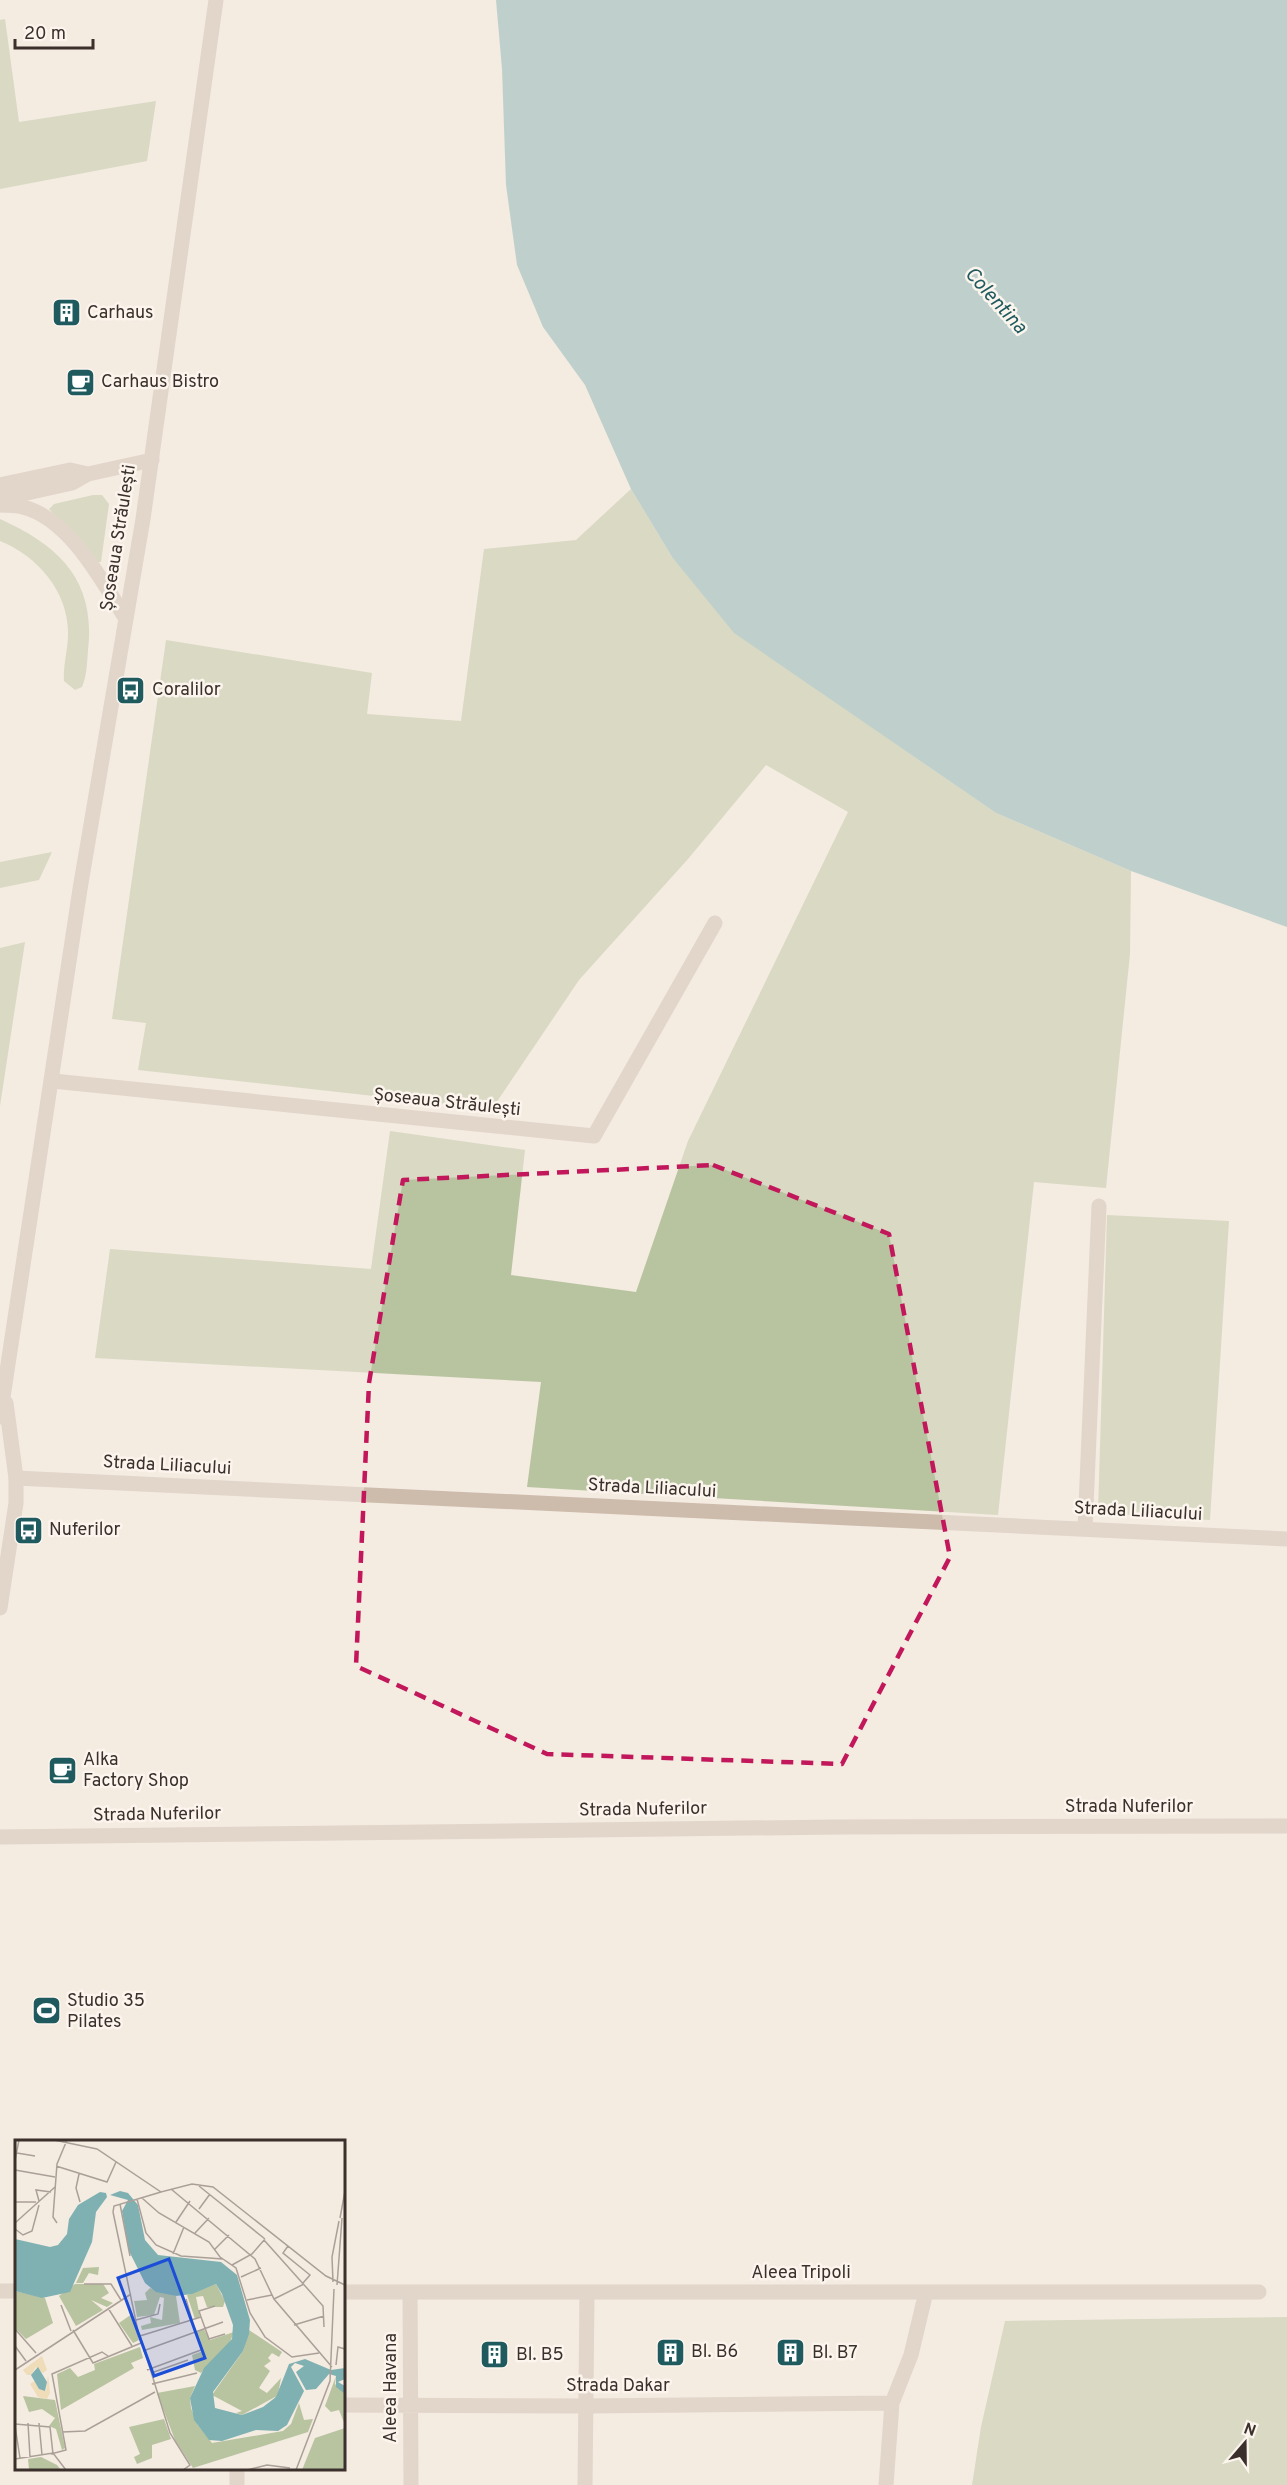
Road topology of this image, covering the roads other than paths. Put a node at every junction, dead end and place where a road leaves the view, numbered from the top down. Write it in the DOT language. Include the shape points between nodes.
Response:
graph roads {
  1 [pos="216,0"];
  2 [pos="152,460"];
  3 [pos="88,474"];
  4 [pos="0,485"];
  5 [pos="0,499"];
  6 [pos="0,505"];
  7 [pos="126,619"];
  8 [pos="715,923"];
  9 [pos="53,1081"];
  10 [pos="1099,1206"];
  11 [pos="5,1394"];
  12 [pos="0,1417"];
  13 [pos="16,1478"];
  14 [pos="1085,1529"];
  15 [pos="1287,1539"];
  16 [pos="0,1608"];
  17 [pos="1287,1826"];
  18 [pos="0,1837"];
  19 [pos="345,2292"];
  20 [pos="410,2292"];
  21 [pos="587,2292"];
  22 [pos="926,2292"];
  23 [pos="1259,2292"];
  24 [pos="892,2403"];
  25 [pos="345,2404"];
  26 [pos="410,2405"];
  27 [pos="587,2406"];
  28 [pos="411,2485"];
  29 [pos="585,2485"];
  30 [pos="886,2485"];
  1 -- 2 [label="street, Șoseaua Străulești"];
  2 -- 3 [label="street"];
  2 -- 7 [label="street, Șoseaua Străulești"];
  3 -- 4 [label="street" via="70,470"];
  3 -- 5 [label="street" via="72,483"];
  6 -- 7 [label="street" via="24,507 45,516 64,533 91,564"];
  7 -- 9 [label="street, Șoseaua Străulești" via="80,889"];
  8 -- 9 [label="street, Șoseaua Străulești" via="594,1136"];
  9 -- 11 [label="street, Șoseaua Străulești"];
  10 -- 14 [label="street"];
  11 -- 12 [label="street, Șoseaua Străulești"];
  11 -- 13 [label="street, Șoseaua Străulești"];
  13 -- 14 [label="street, Strada Liliacului"];
  13 -- 16 [label="street, Șoseaua Străulești" via="16,1503"];
  14 -- 15 [label="street, Strada Liliacului"];
  17 -- 18 [label="street, Strada Nuferilor"];
  19 -- 20 [label="street, Aleea Tripoli"];
  20 -- 21 [label="street, Aleea Tripoli"];
  20 -- 26 [label="street, Aleea Havana"];
  21 -- 22 [label="street, Aleea Tripoli"];
  21 -- 27 [label="street"];
  22 -- 23 [label="street, Aleea Tripoli"];
  22 -- 24 [label="street" via="911,2355"];
  24 -- 27 [label="street, Strada Dakar"];
  24 -- 30 [label="street"];
  25 -- 26 [label="street, Strada Dakar"];
  26 -- 27 [label="street, Strada Dakar"];
  26 -- 28 [label="street, Aleea Havana"];
  27 -- 29 [label="street"];
}
